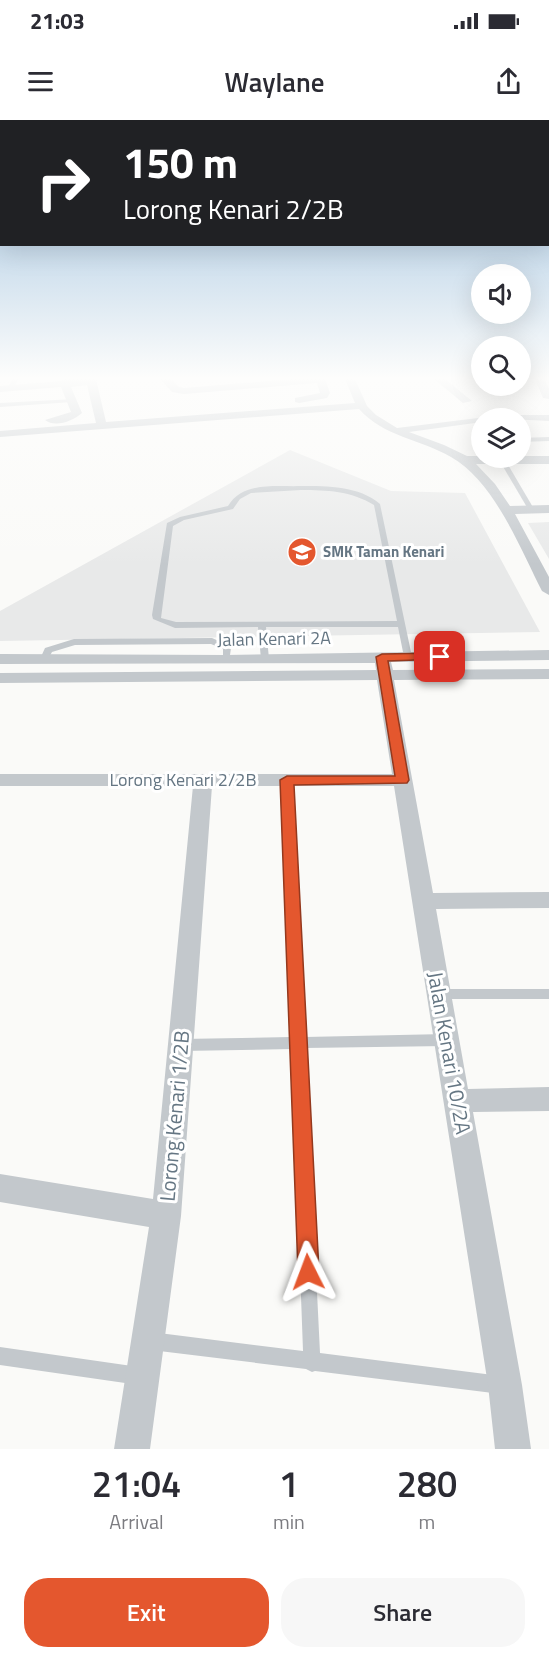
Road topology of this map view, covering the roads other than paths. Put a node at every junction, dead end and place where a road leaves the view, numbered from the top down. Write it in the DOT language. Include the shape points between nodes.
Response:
graph roads {
  1 [pos="429,441"];
  2 [pos="464,460"];
  3 [pos="471,460"];
  4 [pos="531,460"];
  5 [pos="549,460"];
  6 [pos="507,468"];
  7 [pos="531,509"];
  8 [pos="549,509"];
  9 [pos="505,510"];
  10 [pos="549,591"];
  11 [pos="401,624"];
  12 [pos="262,625"];
  13 [pos="549,655"];
  14 [pos="408,657"];
  15 [pos="0,659"];
  16 [pos="265,659"];
  17 [pos="383,666"];
  18 [pos="549,674"];
  19 [pos="0,678"];
  20 [pos="0,780"];
  21 [pos="203,780"];
  22 [pos="287,780"];
  23 [pos="403,780"];
  24 [pos="549,900"];
  25 [pos="423,901"];
  26 [pos="439,994"];
  27 [pos="549,994"];
  28 [pos="446,1040"];
  29 [pos="298,1042"];
  30 [pos="181,1044"];
  31 [pos="549,1099"];
  32 [pos="457,1101"];
  33 [pos="0,1188"];
  34 [pos="166,1216"];
  35 [pos="148,1341"];
  36 [pos="0,1356"];
  37 [pos="312,1363"];
  38 [pos="142,1376"];
  39 [pos="505,1385"];
  40 [pos="132,1449"];
  41 [pos="513,1449"];
  1 -- 2 [label="street"];
  2 -- 3 [label="street"];
  2 -- 9 [label="street"];
  4 -- 5 [label="street"];
  6 -- 7 [label="lane"];
  7 -- 8 [label="street"];
  7 -- 9 [label="street"];
  9 -- 10 [label="street"];
  11 -- 12 [label="lane"];
  11 -- 12 [label="lane" via="377,504 360,494 331,489 245,491 231,508 182,518 170,525 157,619 175,625"];
  11 -- 14 [label="lane"];
  12 -- 16 [label="lane"];
  13 -- 14 [label="street, Jalan Kenari 2A"];
  14 -- 17 [label="street, Jalan Kenari 2A"];
  15 -- 16 [label="street, Jalan Kenari 2A"];
  16 -- 17 [label="street, Jalan Kenari 2A"];
  17 -- 18 [label="street, Jalan Kenari 2A"];
  17 -- 19 [label="street, Jalan Kenari 2A"];
  17 -- 23 [label="street, Jalan Kenari 10/2A"];
  20 -- 21 [label="street, Lorong Kenari 2/2B"];
  21 -- 22 [label="street, Lorong Kenari 2/2B"];
  21 -- 30 [label="street, Lorong Kenari 1/2B"];
  22 -- 23 [label="street, Lorong Kenari 2/2B"];
  22 -- 29 [label="lane"];
  23 -- 25 [label="street, Jalan Kenari 10/2A"];
  24 -- 25 [label="street"];
  25 -- 26 [label="street, Jalan Kenari 10/2A"];
  26 -- 27 [label="lane"];
  26 -- 28 [label="street, Jalan Kenari 10/2A"];
  28 -- 29 [label="lane"];
  28 -- 32 [label="street, Jalan Kenari 10/2A"];
  29 -- 30 [label="lane"];
  29 -- 37 [label="lane"];
  30 -- 34 [label="street, Lorong Kenari 1/2B"];
  31 -- 32 [label="street"];
  32 -- 39 [label="street, Jalan Kenari 10/2A"];
  33 -- 34 [label="street"];
  34 -- 35 [label="street, Lorong Kenari 1/2B"];
  35 -- 37 [label="lane"];
  35 -- 38 [label="street, Lorong Kenari 1/2B"];
  36 -- 38 [label="lane"];
  37 -- 39 [label="lane"];
  38 -- 40 [label="street, Lorong Kenari 1/2B"];
  39 -- 41 [label="street, Jalan Kenari 10/2A"];
}
